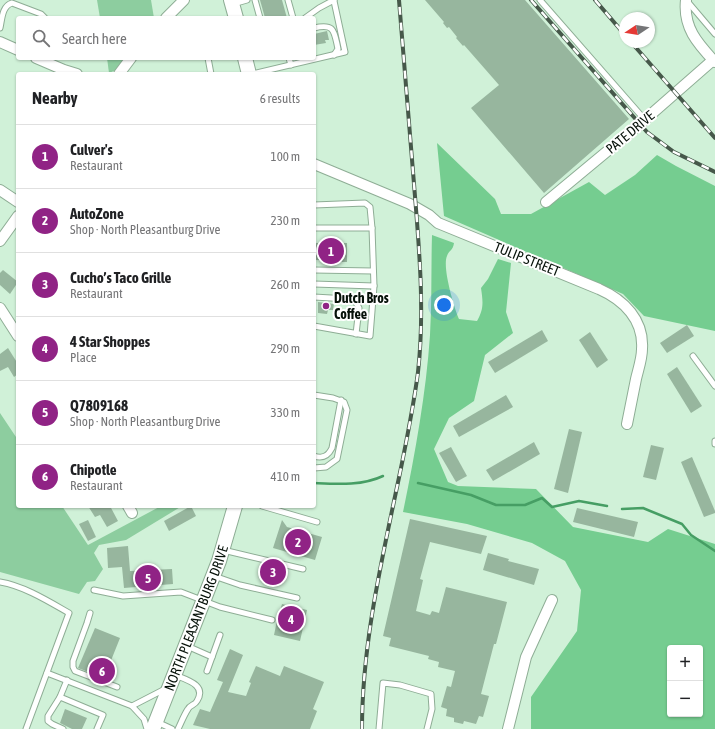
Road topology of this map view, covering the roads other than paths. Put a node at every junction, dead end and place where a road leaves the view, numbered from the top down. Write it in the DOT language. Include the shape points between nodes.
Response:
graph roads {
  1 [pos="184,0"];
  2 [pos="247,0"];
  3 [pos="288,0"];
  4 [pos="334,0"];
  5 [pos="540,0"];
  6 [pos="686,0"];
  7 [pos="232,2"];
  8 [pos="257,3"];
  9 [pos="43,16"];
  10 [pos="168,16"];
  11 [pos="236,16"];
  12 [pos="261,16"];
  13 [pos="292,16"];
  14 [pos="308,16"];
  15 [pos="0,28"];
  16 [pos="316,28"];
  17 [pos="715,34"];
  18 [pos="0,42"];
  19 [pos="16,49"];
  20 [pos="334,55"];
  21 [pos="316,59"];
  22 [pos="41,60"];
  23 [pos="130,60"];
  24 [pos="208,60"];
  25 [pos="246,60"];
  26 [pos="290,60"];
  27 [pos="312,60"];
  28 [pos="714,61"];
  29 [pos="291,65"];
  30 [pos="70,72"];
  31 [pos="120,72"];
  32 [pos="211,72"];
  33 [pos="248,72"];
  34 [pos="261,72"];
  35 [pos="645,120"];
  36 [pos="316,165"];
  37 [pos="0,190"];
  38 [pos="16,201"];
  39 [pos="546,202"];
  40 [pos="316,205"];
  41 [pos="16,219"];
  42 [pos="316,228"];
  43 [pos="372,228"];
  44 [pos="0,241"];
  45 [pos="316,267"];
  46 [pos="316,270"];
  47 [pos="324,270"];
  48 [pos="373,271"];
  49 [pos="316,284"];
  50 [pos="374,286"];
  51 [pos="316,297"];
  52 [pos="0,308"];
  53 [pos="316,326"];
  54 [pos="16,333"];
  55 [pos="356,334"];
  56 [pos="693,356"];
  57 [pos="715,386"];
  58 [pos="316,395"];
  59 [pos="341,400"];
  60 [pos="627,424"];
  61 [pos="316,456"];
  62 [pos="316,468"];
  63 [pos="234,508"];
  64 [pos="269,508"];
  65 [pos="317,522"];
  66 [pos="222,549"];
  67 [pos="303,569"];
  68 [pos="213,576"];
  69 [pos="0,582"];
  70 [pos="94,590"];
  71 [pos="297,598"];
  72 [pos="552,600"];
  73 [pos="204,601"];
  74 [pos="90,613"];
  75 [pos="272,620"];
  76 [pos="220,635"];
  77 [pos="186,646"];
  78 [pos="212,657"];
  79 [pos="207,672"];
  80 [pos="47,673"];
  81 [pos="67,680"];
  82 [pos="172,680"];
  83 [pos="117,687"];
  84 [pos="60,697"];
  85 [pos="132,706"];
  86 [pos="152,727"];
  87 [pos="26,729"];
  88 [pos="63,729"];
  89 [pos="97,729"];
  90 [pos="172,729"];
  91 [pos="178,729"];
  92 [pos="379,729"];
  93 [pos="427,729"];
  94 [pos="508,729"];
  1 -- 10 [label="street"];
  2 -- 7 [label="lane"];
  3 -- 13 [label="lane" via="288,10"];
  4 -- 14 [label="lane"];
  4 -- 20 [label="lane" via="345,52"];
  5 -- 35 [label="lane"];
  6 -- 17 [label="lane"];
  6 -- 28 [label="street" via="689,28"];
  7 -- 11 [label="main road"];
  8 -- 12 [label="lane"];
  9 -- 15 [label="lane" via="12,3 8,4"];
  16 -- 20 [label="lane" via="326,25 331,28 338,49"];
  18 -- 19 [label="street"];
  20 -- 21 [label="lane"];
  22 -- 30 [label="street"];
  23 -- 31 [label="street"];
  24 -- 32 [label="lane"];
  25 -- 33 [label="main road"];
  26 -- 29 [label="lane"];
  27 -- 29 [label="lane"];
  28 -- 35 [label="street, PATE DRIVE"];
  29 -- 34 [label="lane"];
  35 -- 39 [label="street, PATE DRIVE"];
  36 -- 60 [label="street, TULIP STREET" via="410,204 438,223 619,299 635,318 642,342 642,355"];
  37 -- 38 [label="street"];
  40 -- 43 [label="lane" via="365,203 370,207"];
  41 -- 44 [label="street"];
  42 -- 43 [label="lane"];
  43 -- 48 [label="lane"];
  45 -- 47 [label="lane"];
  46 -- 47 [label="lane"];
  47 -- 48 [label="lane"];
  48 -- 50 [label="lane"];
  49 -- 50 [label="lane"];
  50 -- 55 [label="lane" via="370,336"];
  51 -- 55 [label="lane" via="355,301 359,308"];
  52 -- 54 [label="street"];
  53 -- 55 [label="lane"];
  56 -- 57 [label="lane"];
  58 -- 59 [label="lane"];
  59 -- 61 [label="lane" via="332,448 328,455"];
  59 -- 62 [label="lane" via="347,410 337,459 326,466"];
  63 -- 66 [label="main road, NORTH PLEASANTBURG DRIVE"];
  64 -- 65 [label="lane"];
  66 -- 67 [label="lane"];
  66 -- 68 [label="main road, NORTH PLEASANTBURG DRIVE"];
  68 -- 71 [label="lane"];
  68 -- 73 [label="main road, NORTH PLEASANTBURG DRIVE"];
  69 -- 80 [label="lane" via="10,584 69,613"];
  70 -- 73 [label="lane" via="123,596 181,592"];
  72 -- 94 [label="street" via="526,657"];
  73 -- 75 [label="lane"];
  73 -- 77 [label="main road, NORTH PLEASANTBURG DRIVE"];
  74 -- 83 [label="lane" via="73,667 75,671"];
  76 -- 78 [label="lane"];
  77 -- 78 [label="lane"];
  77 -- 82 [label="main road, NORTH PLEASANTBURG DRIVE"];
  78 -- 79 [label="lane"];
  80 -- 81 [label="lane"];
  80 -- 87 [label="lane"];
  81 -- 84 [label="lane"];
  81 -- 85 [label="lane"];
  82 -- 85 [label="lane" via="151,697"];
  82 -- 86 [label="main road, NORTH PLEASANTBURG DRIVE"];
  82 -- 91 [label="lane" via="191,681 198,686 200,694 197,703 189,707"];
  84 -- 88 [label="lane" via="48,716 48,721"];
  84 -- 89 [label="lane" via="103,715"];
  85 -- 86 [label="lane"];
  86 -- 90 [label="lane"];
  92 -- 93 [label="lane" via="383,683 431,694 432,709"];
}
